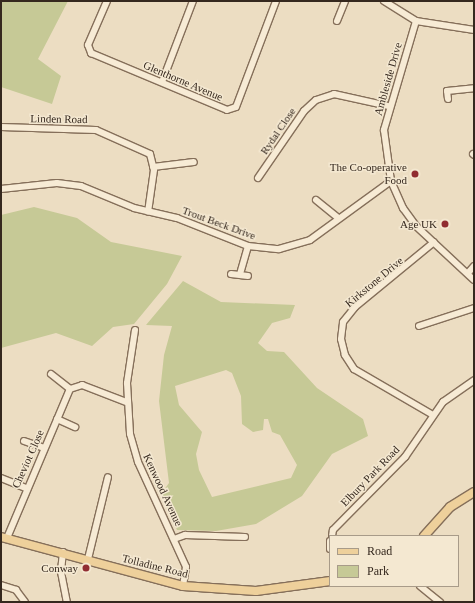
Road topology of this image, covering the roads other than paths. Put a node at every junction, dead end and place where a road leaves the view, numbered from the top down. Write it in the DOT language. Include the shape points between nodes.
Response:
graph roads {
  1 [pos="107,1"];
  2 [pos="193,1"];
  3 [pos="276,1"];
  4 [pos="345,1"];
  5 [pos="384,1"];
  6 [pos="337,20"];
  7 [pos="416,21"];
  8 [pos="474,30"];
  9 [pos="162,82"];
  10 [pos="474,88"];
  11 [pos="448,99"];
  12 [pos="388,106"];
  13 [pos="1,127"];
  14 [pos="194,162"];
  15 [pos="153,167"];
  16 [pos="258,178"];
  17 [pos="392,181"];
  18 [pos="1,188"];
  19 [pos="316,200"];
  20 [pos="148,212"];
  21 [pos="338,218"];
  22 [pos="434,242"];
  23 [pos="248,246"];
  24 [pos="474,266"];
  25 [pos="468,273"];
  26 [pos="231,274"];
  27 [pos="240,274"];
  28 [pos="248,276"];
  29 [pos="474,280"];
  30 [pos="474,308"];
  31 [pos="423,327"];
  32 [pos="135,330"];
  33 [pos="51,374"];
  34 [pos="474,380"];
  35 [pos="70,389"];
  36 [pos="126,402"];
  37 [pos="433,415"];
  38 [pos="57,419"];
  39 [pos="75,427"];
  40 [pos="24,441"];
  41 [pos="44,448"];
  42 [pos="108,477"];
  43 [pos="1,478"];
  44 [pos="26,488"];
  45 [pos="474,492"];
  46 [pos="333,535"];
  47 [pos="425,535"];
  48 [pos="245,537"];
  49 [pos="4,538"];
  50 [pos="174,539"];
  51 [pos="63,552"];
  52 [pos="88,559"];
  53 [pos="329,581"];
  54 [pos="1,585"];
  55 [pos="183,586"];
  56 [pos="421,587"];
  57 [pos="25,602"];
  58 [pos="67,602"];
  59 [pos="440,602"];
  1 -- 9 [label="street, Glenthorne Avenue" via="88,45 91,53"];
  2 -- 9 [label="street"];
  3 -- 9 [label="street, Glenthorne Avenue" via="236,107 222,109"];
  4 -- 6 [label="street"];
  5 -- 7 [label="street"];
  7 -- 8 [label="street"];
  7 -- 12 [label="street, Ambleside Drive"];
  10 -- 11 [label="street" via="446,91"];
  12 -- 16 [label="street, Rydal Close" via="334,94 316,100 304,111"];
  12 -- 17 [label="street, Ambleside Drive" via="384,130"];
  13 -- 15 [label="street, Linden Road" via="96,130 150,154"];
  14 -- 15 [label="street"];
  15 -- 20 [label="street"];
  17 -- 21 [label="street, Trout Beck Drive"];
  17 -- 22 [label="street, Ambleside Drive" via="403,208"];
  18 -- 20 [label="street, Trout Beck Drive" via="57,183 81,186"];
  19 -- 21 [label="street"];
  20 -- 23 [label="street, Trout Beck Drive" via="177,218"];
  21 -- 23 [label="street, Trout Beck Drive" via="310,240 279,249"];
  22 -- 25 [label="street, Ambleside Drive"];
  22 -- 37 [label="street, Kirkstone Drive" via="355,307 344,322 341,339 344,355 354,369"];
  23 -- 27 [label="street"];
  24 -- 25 [label="street"];
  25 -- 29 [label="street, Ambleside Drive"];
  26 -- 27 [label="street"];
  27 -- 28 [label="street"];
  30 -- 31 [label="street"];
  32 -- 36 [label="street, Kenwood Avenue"];
  33 -- 35 [label="street"];
  34 -- 37 [label="street, Elbury Park Road" via="443,402"];
  35 -- 36 [label="street" via="82,385"];
  35 -- 38 [label="street, Cheviot Close"];
  36 -- 50 [label="street, Kenwood Avenue" via="138,462"];
  37 -- 46 [label="street, Elbury Park Road" via="405,457 338,525"];
  38 -- 39 [label="street"];
  38 -- 41 [label="street, Cheviot Close"];
  40 -- 41 [label="street"];
  41 -- 44 [label="street, Cheviot Close"];
  42 -- 52 [label="street"];
  43 -- 44 [label="street"];
  44 -- 49 [label="street, Cheviot Close"];
  45 -- 47 [label="main road" via="450,507"];
  48 -- 50 [label="street" via="185,535"];
  49 -- 51 [label="main road, Tolladine Road"];
  50 -- 55 [label="street, Kenwood Avenue" via="186,567"];
  51 -- 52 [label="main road, Tolladine Road"];
  51 -- 58 [label="street" via="60,572"];
  52 -- 55 [label="main road, Tolladine Road"];
  53 -- 55 [label="main road, Tolladine Road" via="256,591"];
  54 -- 57 [label="street" via="16,590"];
  56 -- 59 [label="street"];
}
